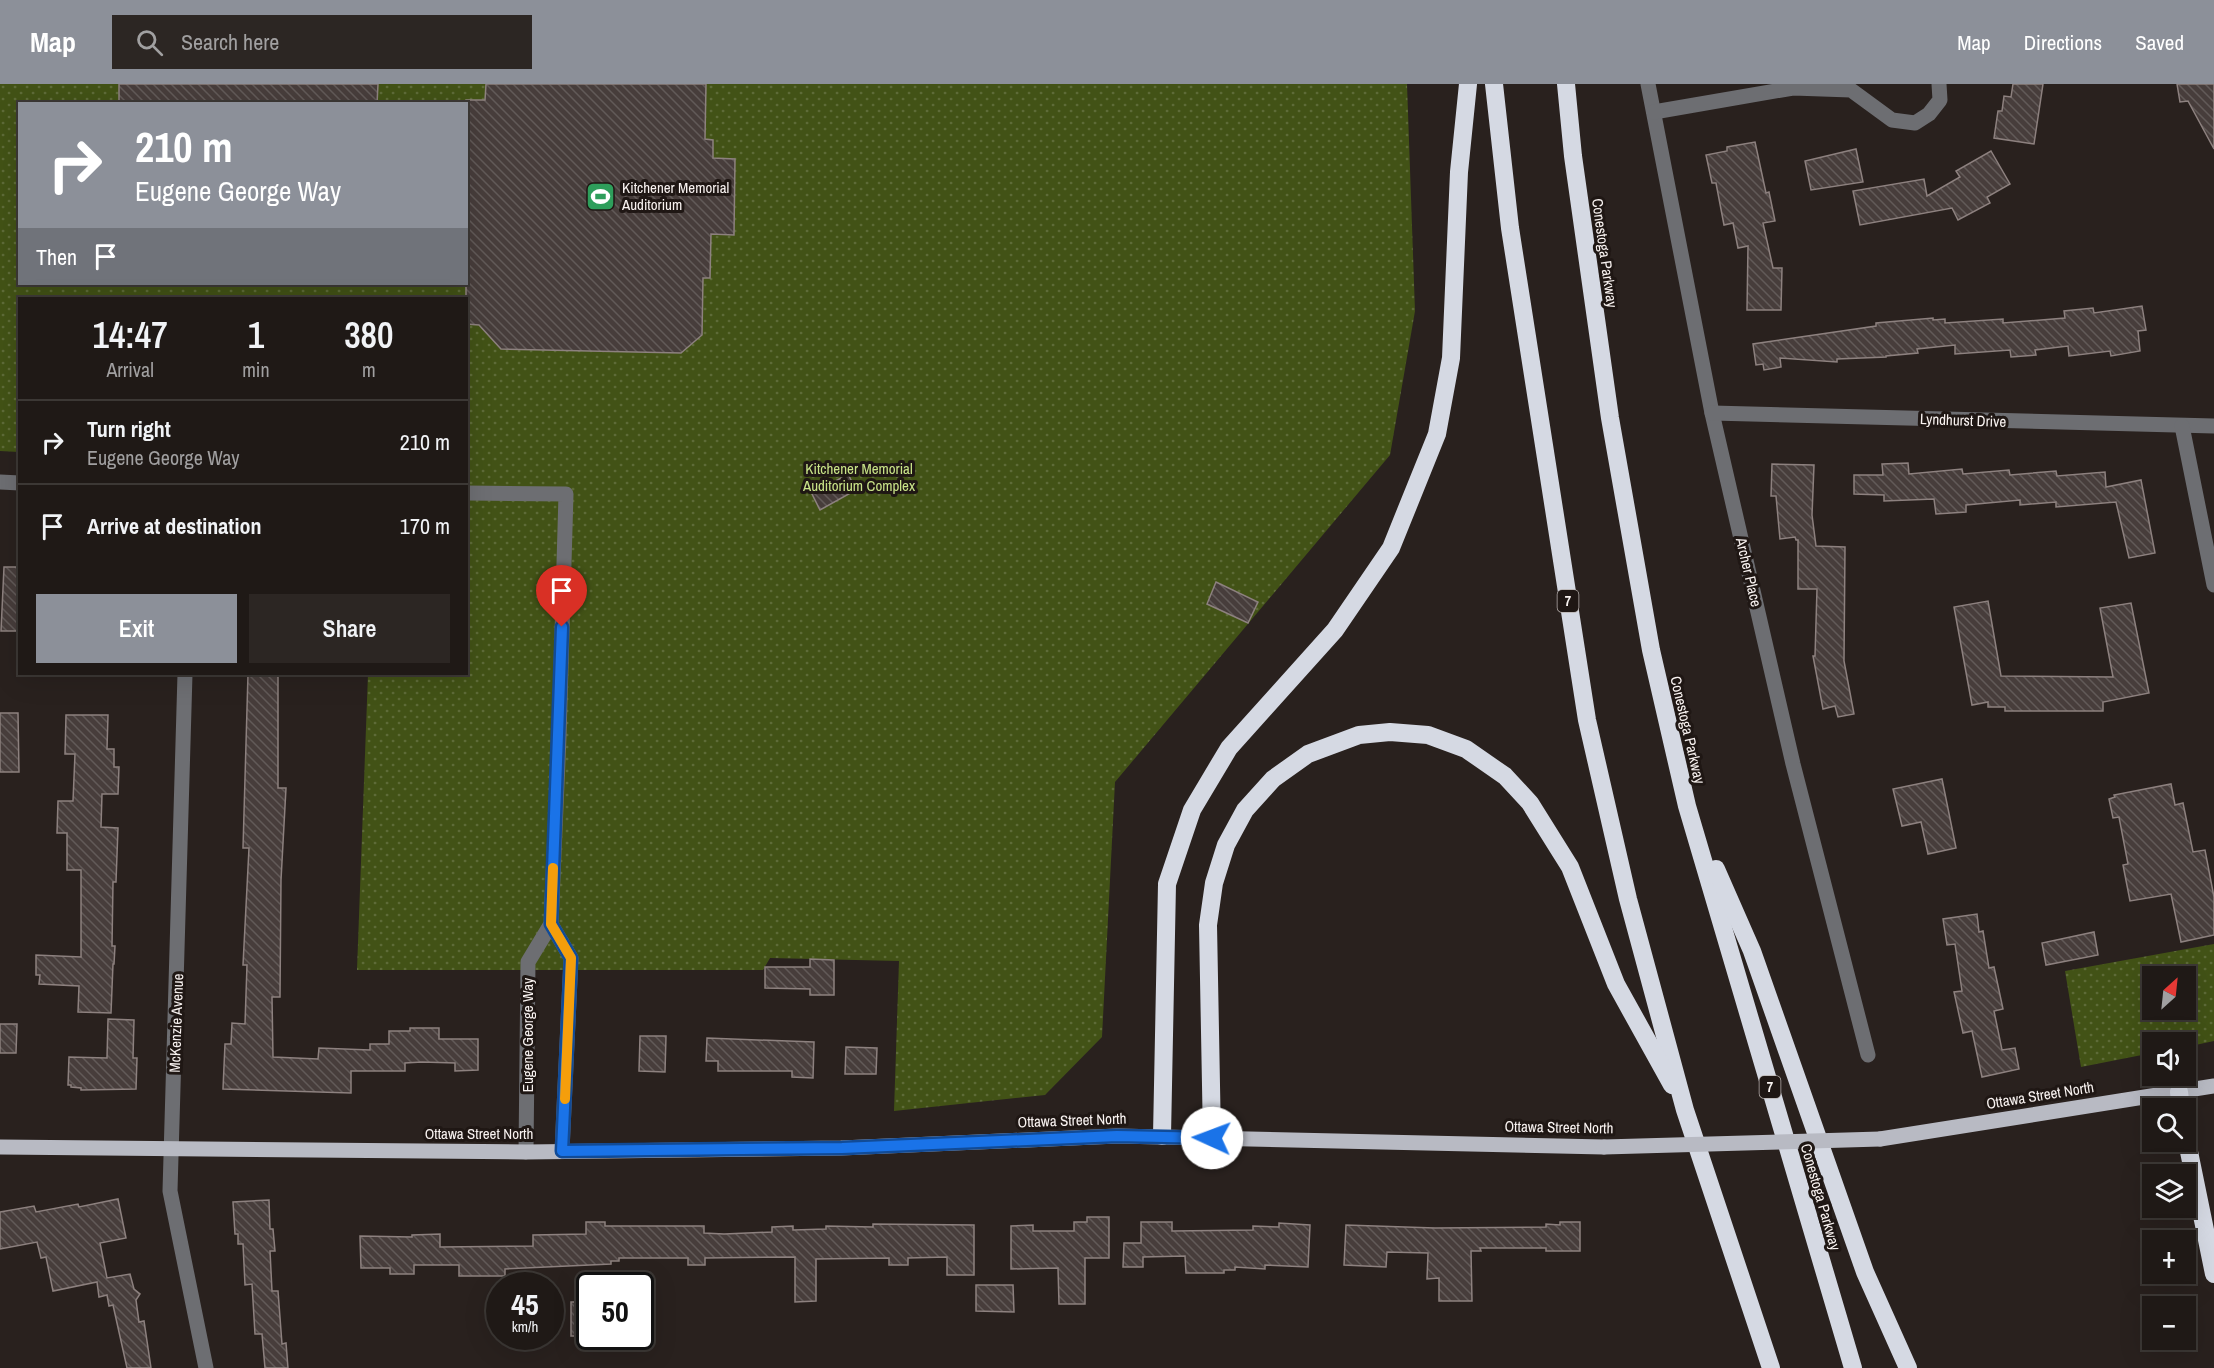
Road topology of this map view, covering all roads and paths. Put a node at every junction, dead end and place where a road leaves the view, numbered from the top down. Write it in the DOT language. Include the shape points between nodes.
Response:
graph roads {
  1 [pos="1468,84"];
  2 [pos="1494,84"];
  3 [pos="1566,84"];
  4 [pos="1648,84"];
  5 [pos="1940,84"];
  6 [pos="1855,87"];
  7 [pos="1654,112"];
  8 [pos="1712,413"];
  9 [pos="2182,426"];
  10 [pos="2214,426"];
  11 [pos="0,482"];
  12 [pos="18,483"];
  13 [pos="468,493"];
  14 [pos="2214,585"];
  15 [pos="185,675"];
  16 [pos="1687,806"];
  17 [pos="551,924"];
  18 [pos="1868,1055"];
  19 [pos="2214,1086"];
  20 [pos="2185,1098"];
  21 [pos="2142,1105"];
  22 [pos="1685,1110"];
  23 [pos="1162,1136"];
  24 [pos="1212,1138"];
  25 [pos="0,1147"];
  26 [pos="172,1149"];
  27 [pos="562,1151"];
  28 [pos="526,1152"];
  29 [pos="2189,1152"];
  30 [pos="2214,1274"];
  31 [pos="206,1368"];
  32 [pos="1771,1368"];
  33 [pos="1853,1368"];
  34 [pos="1908,1368"];
  1 -- 23 [label="highway" via="1459,172 1451,358 1437,434 1391,548 1335,630 1229,748 1192,810 1167,884"];
  2 -- 22 [label="highway, 7" via="1510,228 1587,720 1628,899"];
  3 -- 16 [label="highway, Conestoga Parkway / 7" via="1610,418 1651,651"];
  4 -- 7 [label="street, Archer Place"];
  5 -- 6 [label="street" via="1940,100 1915,123 1892,120"];
  6 -- 7 [label="street" via="1793,88"];
  7 -- 8 [label="street, Archer Place"];
  8 -- 9 [label="street, Lyndhurst Drive"];
  8 -- 18 [label="street, Archer Place" via="1793,764"];
  9 -- 10 [label="street, Lyndhurst Drive"];
  9 -- 14 [label="street"];
  11 -- 12 [label="street"];
  13 -- 17 [label="street, Eugene George Way" via="566,494"];
  15 -- 26 [label="street, McKenzie Avenue"];
  16 -- 33 [label="highway, Conestoga Parkway / 7"];
  16 -- 34 [label="highway" via="1752,951 1866,1272"];
  17 -- 27 [label="street" via="571,958"];
  17 -- 28 [label="street, Eugene George Way" via="528,962"];
  19 -- 20 [label="main road, Ottawa Street North"];
  21 -- 24 [label="main road, Ottawa Street North, bridge" via="1880,1139 1604,1147"];
  22 -- 24 [label="highway" via="1616,984 1570,867 1530,803 1505,776 1466,749 1428,735 1390,732 1359,735 1308,754 1273,779 1245,810 1226,845 1214,882 1208,925"];
  22 -- 32 [label="highway, 7"];
  23 -- 24 [label="main road, Ottawa Street North"];
  23 -- 27 [label="main road, Ottawa Street North" via="842,1148"];
  25 -- 26 [label="main road, Ottawa Street North"];
  26 -- 28 [label="main road, Ottawa Street North"];
  26 -- 31 [label="street, McKenzie Avenue" via="170,1191"];
  27 -- 28 [label="main road, Ottawa Street North"];
  29 -- 30 [label="highway"];
}
